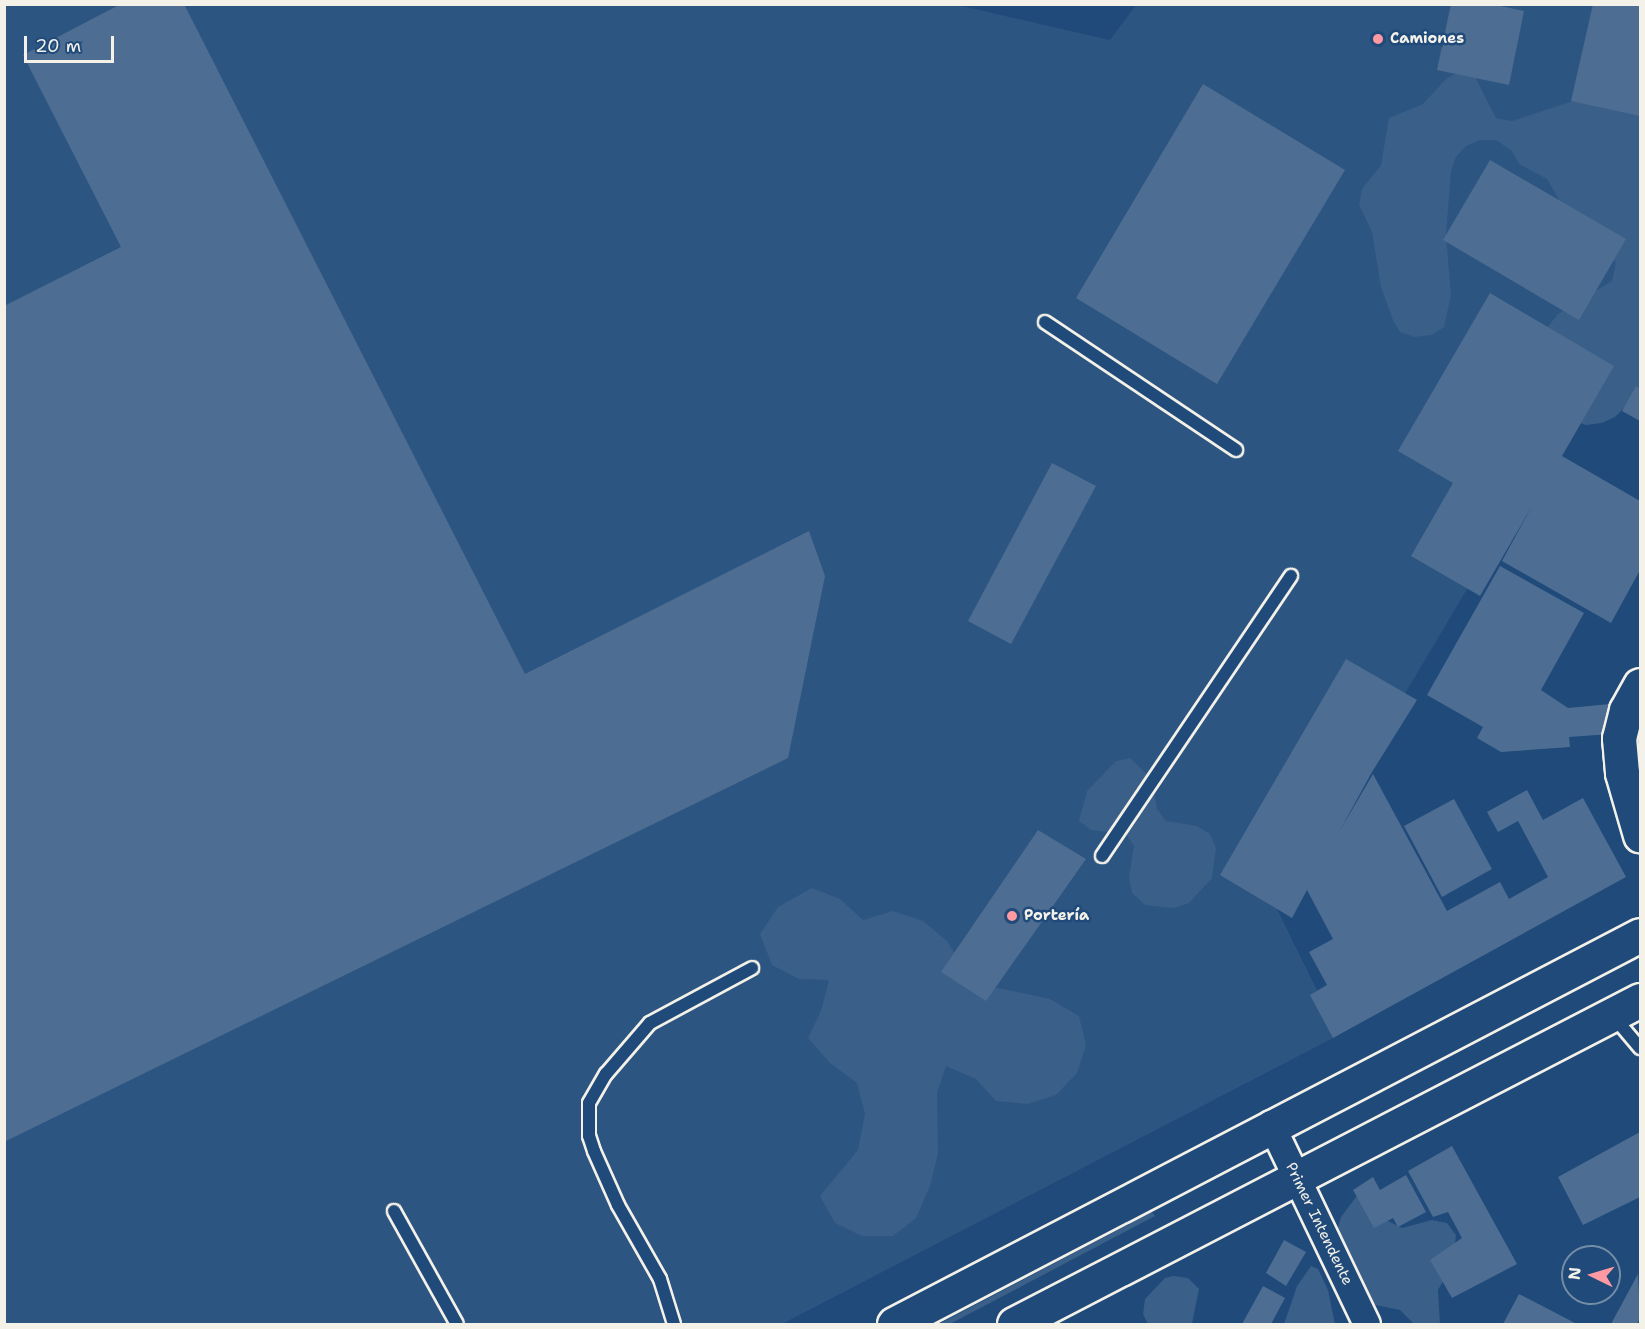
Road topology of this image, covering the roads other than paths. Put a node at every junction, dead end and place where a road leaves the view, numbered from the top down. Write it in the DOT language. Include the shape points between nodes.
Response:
graph roads {
  1 [pos="1044,322"];
  2 [pos="1236,450"];
  3 [pos="1291,576"];
  4 [pos="1641,685"];
  5 [pos="1641,835"];
  6 [pos="1102,856"];
  7 [pos="1641,935"];
  8 [pos="752,968"];
  9 [pos="1641,1000"];
  10 [pos="1612,1015"];
  11 [pos="1641,1048"];
  12 [pos="1271,1124"];
  13 [pos="1297,1176"];
  14 [pos="394,1211"];
  15 [pos="457,1324"];
  16 [pos="674,1324"];
  17 [pos="894,1324"];
  18 [pos="1014,1324"];
  19 [pos="1367,1324"];
  1 -- 2 [label="lane"];
  3 -- 6 [label="lane"];
  4 -- 5 [label="main road" via="1626,710 1619,738 1622,773"];
  7 -- 12 [label="main road"];
  8 -- 16 [label="lane" via="650,1023 606,1074 589,1103 592,1143 618,1205 660,1279"];
  9 -- 10 [label="main road"];
  10 -- 11 [label="lane"];
  10 -- 13 [label="main road"];
  12 -- 13 [label="street, Primer Intendente"];
  12 -- 17 [label="main road"];
  13 -- 18 [label="main road"];
  13 -- 19 [label="street, Primer Intendente"];
  14 -- 15 [label="lane"];
}
